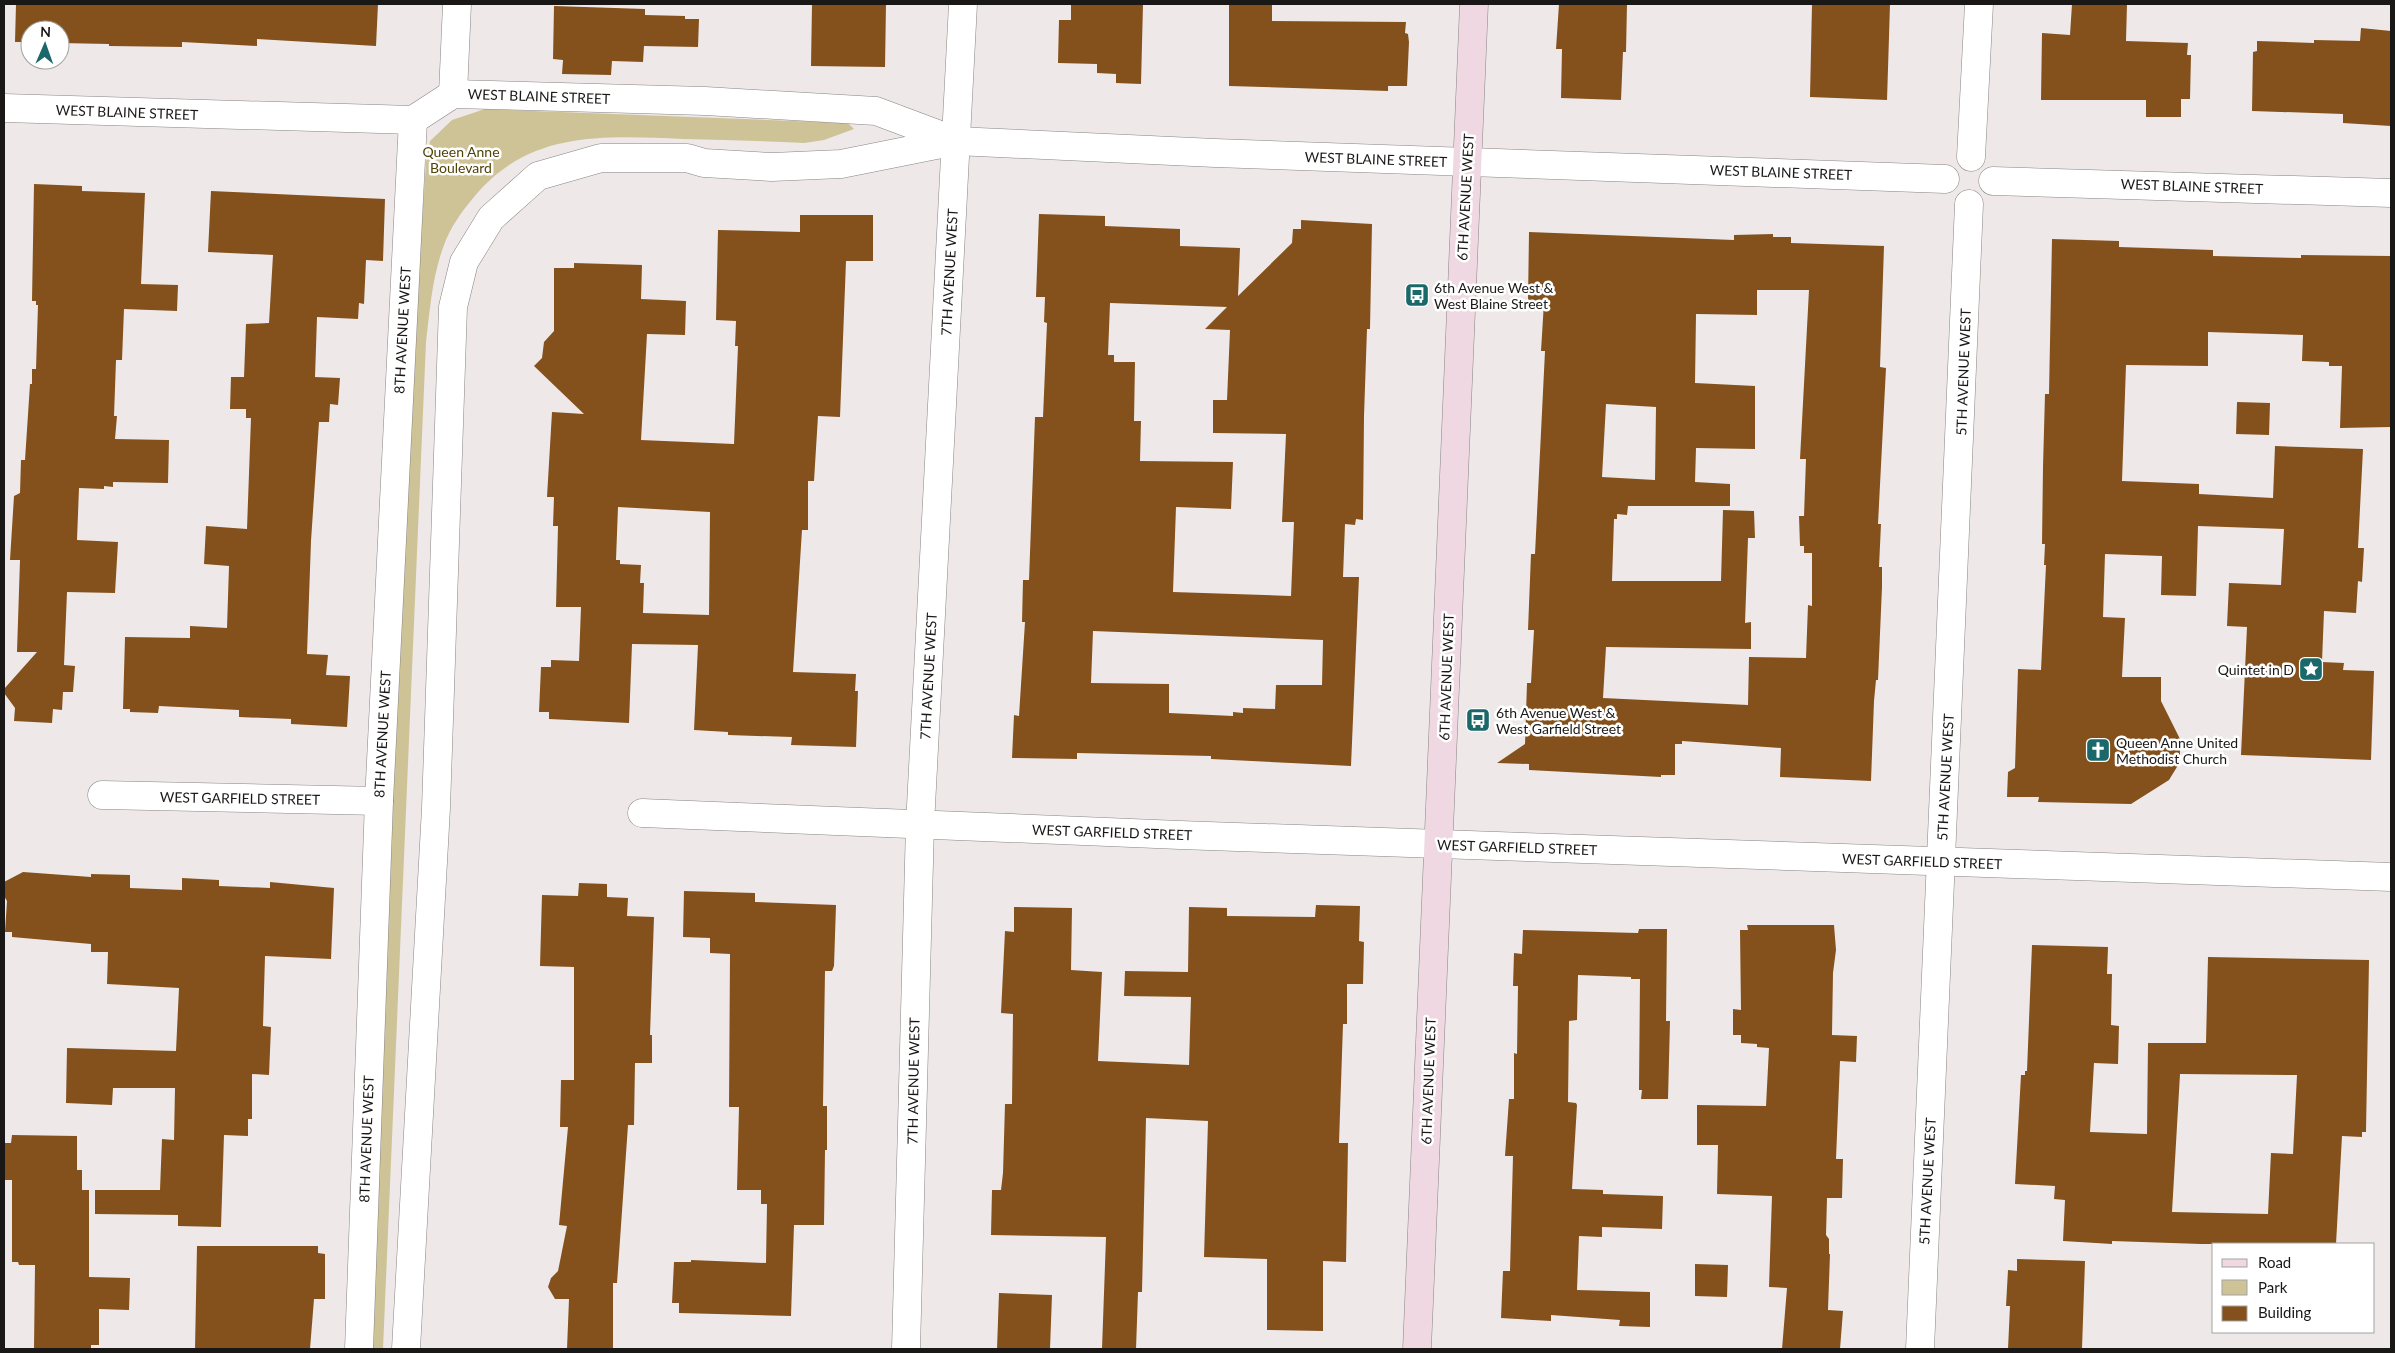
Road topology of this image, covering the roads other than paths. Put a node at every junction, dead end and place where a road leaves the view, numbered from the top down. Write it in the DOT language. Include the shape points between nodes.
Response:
graph roads {
  1 [pos="457,4"];
  2 [pos="963,4"];
  3 [pos="1474,4"];
  4 [pos="1979,4"];
  5 [pos="453,94"];
  6 [pos="4,108"];
  7 [pos="413,120"];
  8 [pos="956,141"];
  9 [pos="1971,157"];
  10 [pos="1466,162"];
  11 [pos="1945,179"];
  12 [pos="1993,181"];
  13 [pos="2391,193"];
  14 [pos="1969,204"];
  15 [pos="102,795"];
  16 [pos="379,801"];
  17 [pos="642,813"];
  18 [pos="920,825"];
  19 [pos="1438,844"];
  20 [pos="1941,862"];
  21 [pos="2391,877"];
  22 [pos="358,1349"];
  23 [pos="406,1349"];
  24 [pos="906,1349"];
  25 [pos="1417,1349"];
  26 [pos="1920,1349"];
  1 -- 5 [label="street"];
  2 -- 8 [label="street, 7TH AVENUE WEST"];
  3 -- 10 [label="street, 6TH AVENUE WEST"];
  4 -- 9 [label="street"];
  5 -- 7 [label="street, WEST BLAINE STREET"];
  5 -- 8 [label="street, WEST BLAINE STREET" via="704,101 876,111"];
  6 -- 7 [label="street, WEST BLAINE STREET"];
  7 -- 16 [label="street, 8TH AVENUE WEST"];
  8 -- 10 [label="street, WEST BLAINE STREET"];
  8 -- 18 [label="street, 7TH AVENUE WEST"];
  8 -- 23 [label="street, WEST BLAINE STREET" via="841,164 772,167 704,163 687,158 601,158 538,176 491,218 464,262 453,308 436,808"];
  9 -- 11 [label="street" via="1954,162"];
  9 -- 12 [label="street" via="1988,167"];
  10 -- 11 [label="street, WEST BLAINE STREET"];
  10 -- 19 [label="street, 6TH AVENUE WEST"];
  11 -- 14 [label="street" via="1947,192 1952,198"];
  12 -- 13 [label="street, WEST BLAINE STREET"];
  12 -- 14 [label="street" via="1983,200"];
  14 -- 20 [label="street, 5TH AVENUE WEST"];
  15 -- 16 [label="street, WEST GARFIELD STREET"];
  16 -- 22 [label="street, 8TH AVENUE WEST"];
  17 -- 18 [label="street, WEST GARFIELD STREET"];
  18 -- 19 [label="street, WEST GARFIELD STREET"];
  18 -- 24 [label="street, 7TH AVENUE WEST"];
  19 -- 20 [label="street, WEST GARFIELD STREET"];
  19 -- 25 [label="street, 6TH AVENUE WEST"];
  20 -- 21 [label="street, WEST GARFIELD STREET"];
  20 -- 26 [label="street, 5TH AVENUE WEST"];
}
